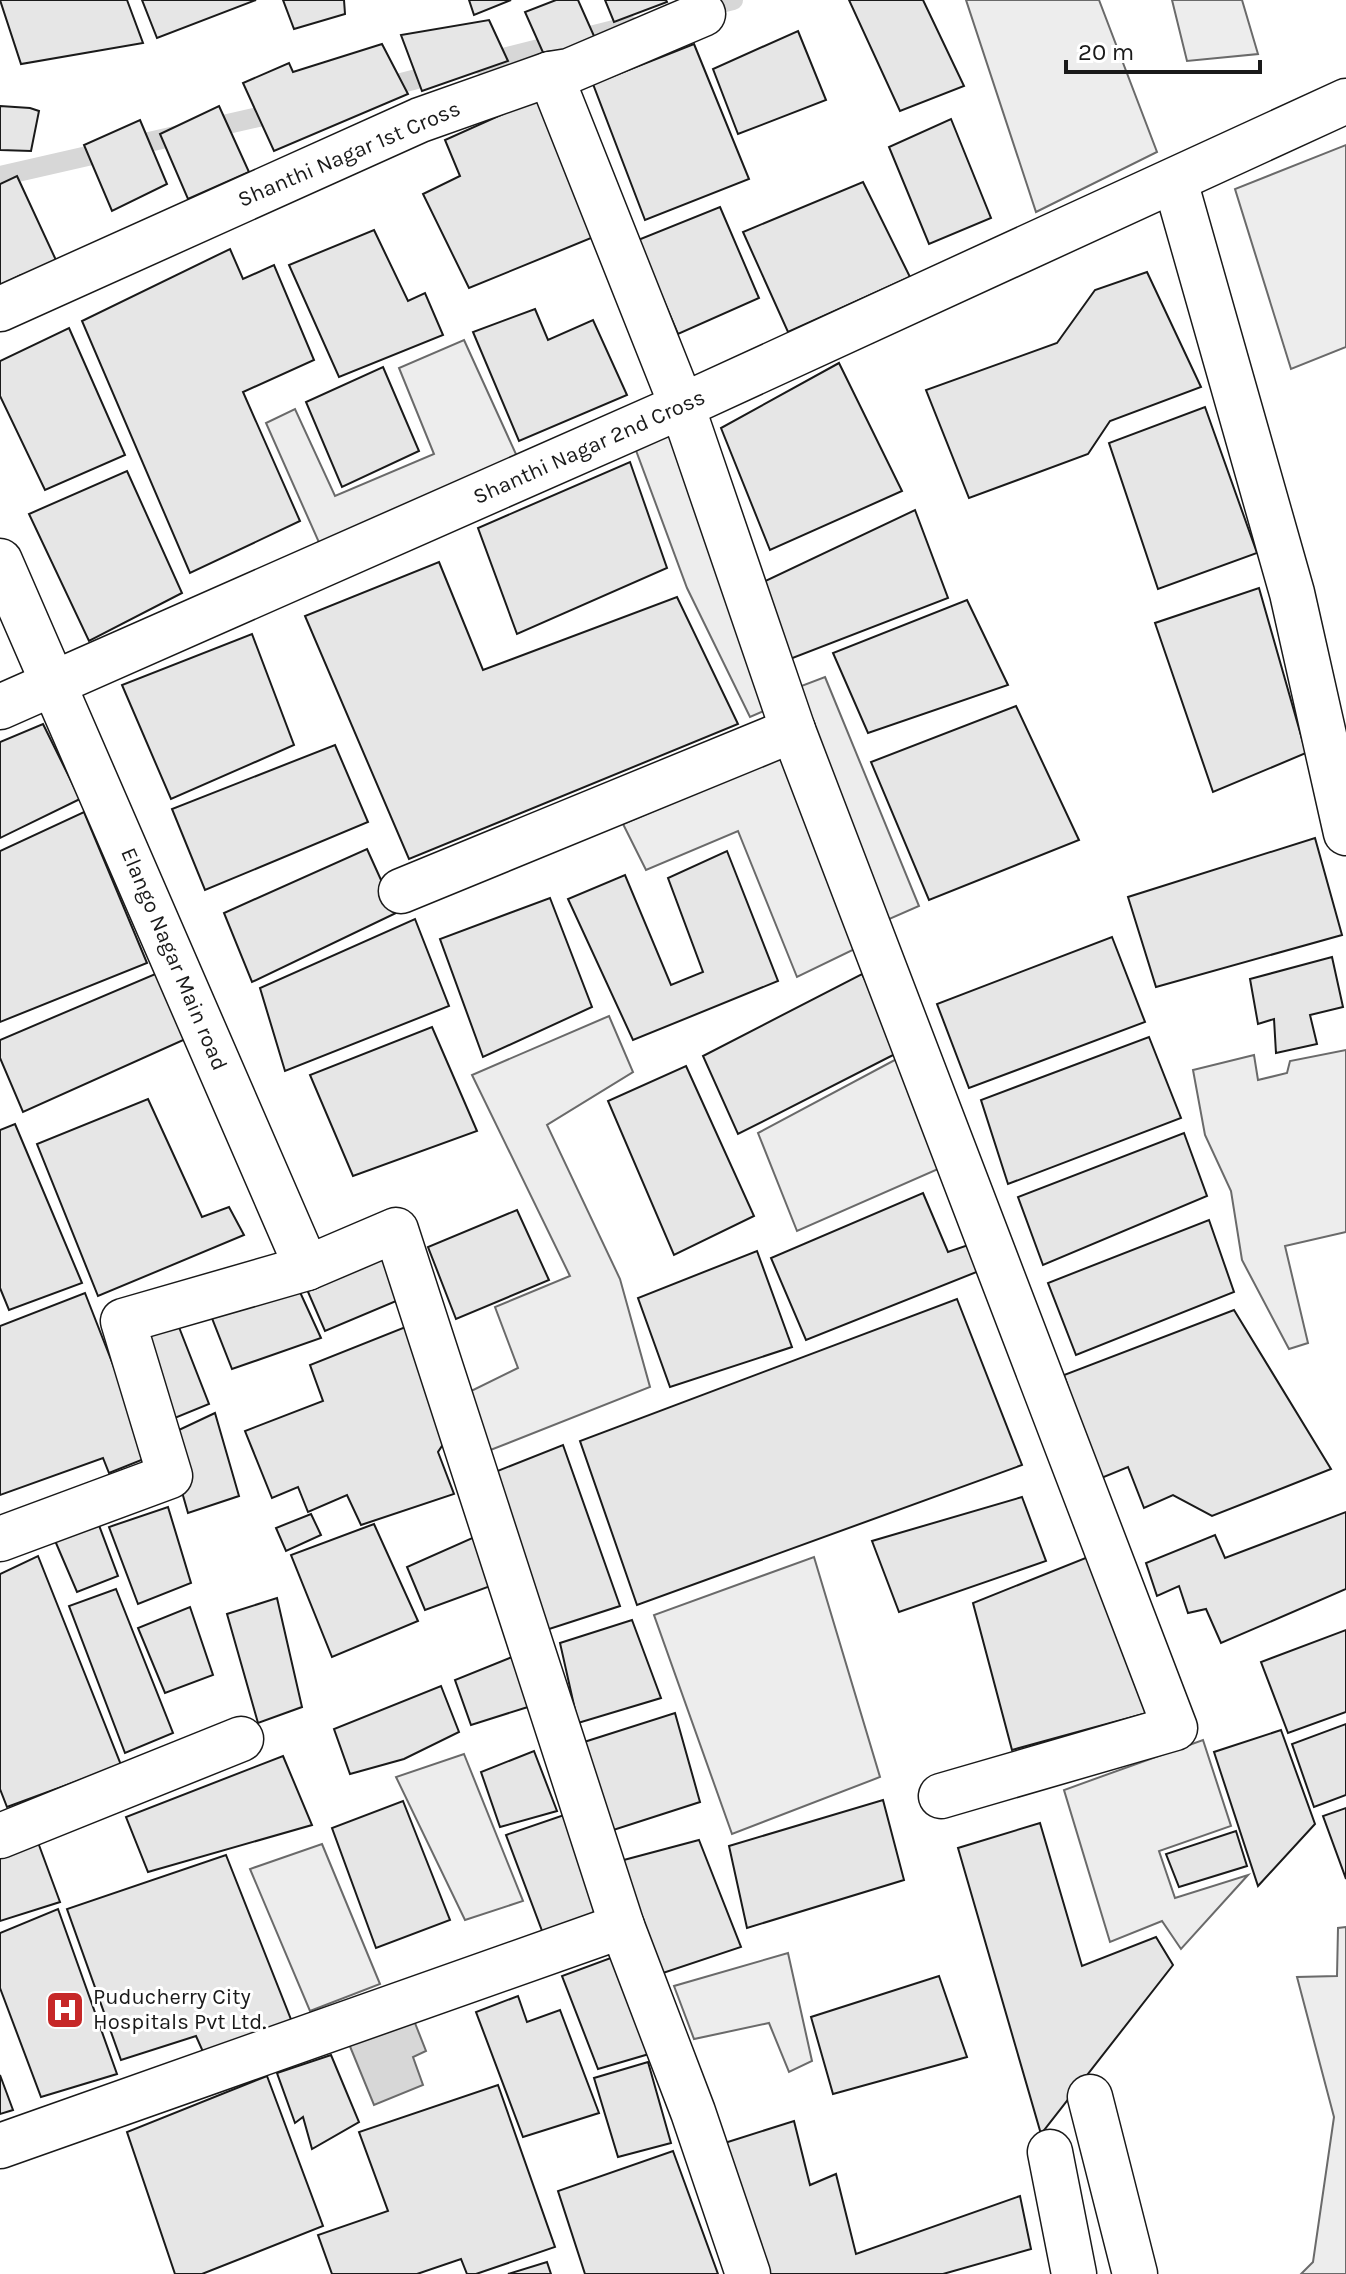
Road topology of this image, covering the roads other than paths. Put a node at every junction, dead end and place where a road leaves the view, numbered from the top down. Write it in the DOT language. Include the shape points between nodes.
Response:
graph roads {
  1 [pos="703,14"];
  2 [pos="550,74"];
  3 [pos="1346,101"];
  4 [pos="1175,181"];
  5 [pos="0,309"];
  6 [pos="682,406"];
  7 [pos="0,561"];
  8 [pos="55,683"];
  9 [pos="0,707"];
  10 [pos="793,730"];
  11 [pos="1346,833"];
  12 [pos="401,891"];
  13 [pos="307,1268"];
  14 [pos="0,1539"];
  15 [pos="241,1739"];
  16 [pos="941,1796"];
  17 [pos="0,1836"];
  18 [pos="622,1926"];
  19 [pos="1090,2097"];
  20 [pos="0,2146"];
  21 [pos="1050,2152"];
  22 [pos="748,2274"];
  23 [pos="1074,2274"];
  24 [pos="1135,2274"];
  1 -- 2 [label="street, Shanthi Nagar 1st Cross" via="569,71"];
  2 -- 5 [label="street, Shanthi Nagar 1st Cross" via="420,120"];
  2 -- 6 [label="street"];
  3 -- 4 [label="street, Shanthi Nagar 2nd Cross"];
  4 -- 6 [label="street, Shanthi Nagar 2nd Cross"];
  4 -- 11 [label="street" via="1292,593"];
  6 -- 8 [label="street, Shanthi Nagar 2nd Cross"];
  6 -- 10 [label="street"];
  7 -- 8 [label="street, Elango Nagar Main road"];
  8 -- 9 [label="street, Shanthi Nagar 2nd Cross"];
  8 -- 13 [label="street, Elango Nagar Main road"];
  10 -- 12 [label="street"];
  10 -- 16 [label="street" via="1175,1728"];
  13 -- 14 [label="street" via="123,1321 170,1476"];
  13 -- 18 [label="street" via="396,1230"];
  15 -- 17 [label="street"];
  18 -- 20 [label="street"];
  18 -- 22 [label="street"];
  19 -- 24 [label="street"];
  21 -- 23 [label="street"];
}
